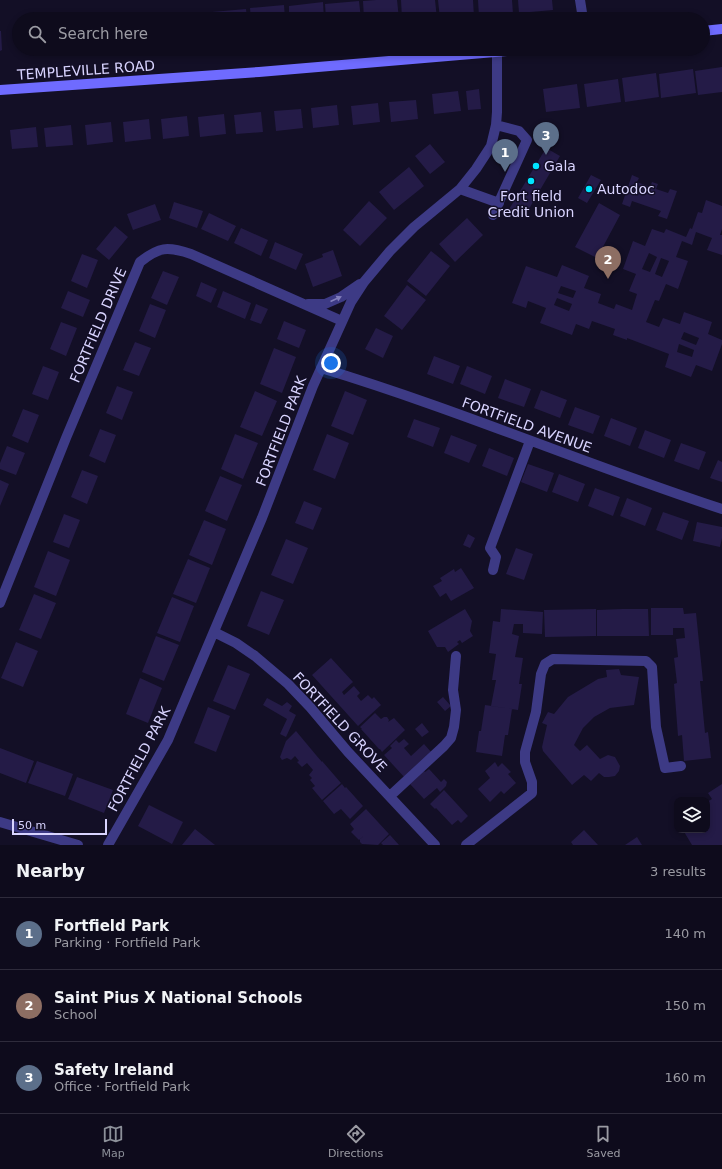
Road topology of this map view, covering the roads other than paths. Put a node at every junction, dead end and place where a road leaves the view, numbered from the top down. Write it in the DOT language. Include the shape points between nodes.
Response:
graph roads {
  1 [pos="580,0"];
  2 [pos="581,12"];
  3 [pos="722,30"];
  4 [pos="710,31"];
  5 [pos="449,56"];
  6 [pos="497,56"];
  7 [pos="0,90"];
  8 [pos="496,125"];
  9 [pos="460,189"];
  10 [pos="499,203"];
  11 [pos="493,215"];
  12 [pos="364,282"];
  13 [pos="306,304"];
  14 [pos="342,321"];
  15 [pos="321,368"];
  16 [pos="530,441"];
  17 [pos="722,509"];
  18 [pos="493,570"];
  19 [pos="0,603"];
  20 [pos="214,632"];
  21 [pos="456,656"];
  22 [pos="681,766"];
  23 [pos="390,796"];
  24 [pos="0,822"];
  25 [pos="78,845"];
  26 [pos="108,845"];
  27 [pos="435,845"];
  28 [pos="466,845"];
  1 -- 2 [label="street"];
  3 -- 4 [label="main road"];
  5 -- 7 [label="main road, TEMPLEVILLE ROAD"];
  6 -- 8 [label="street, FORTFIELD PARK"];
  8 -- 9 [label="street, FORTFIELD PARK" via="491,146"];
  8 -- 10 [label="street" via="519,132 527,140"];
  9 -- 10 [label="street"];
  9 -- 12 [label="street, FORTFIELD PARK" via="414,227"];
  10 -- 11 [label="street"];
  13 -- 12 [label="street, one-way" via="325,304"];
  12 -- 14 [label="street, FORTFIELD PARK"];
  13 -- 14 [label="street, FORTFIELD DRIVE"];
  13 -- 19 [label="street, FORTFIELD DRIVE" via="178,249 162,249 140,262"];
  14 -- 15 [label="street, FORTFIELD PARK"];
  15 -- 16 [label="street, FORTFIELD AVENUE"];
  15 -- 20 [label="street, FORTFIELD PARK"];
  16 -- 17 [label="street, FORTFIELD AVENUE"];
  16 -- 18 [label="street" via="490,548 496,557"];
  20 -- 23 [label="street, FORTFIELD GROVE" via="255,656 288,684"];
  20 -- 26 [label="street, FORTFIELD PARK" via="168,740"];
  21 -- 23 [label="street" via="453,690 456,710 451,738"];
  22 -- 28 [label="street" via="665,768 656,727 652,667 646,661 553,659 545,664 541,674 536,712 525,752 532,792"];
  23 -- 27 [label="street, FORTFIELD GROVE"];
  24 -- 25 [label="street"];
}
